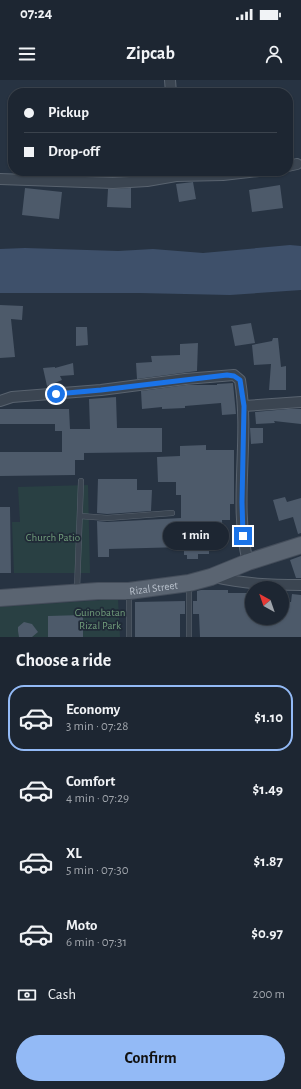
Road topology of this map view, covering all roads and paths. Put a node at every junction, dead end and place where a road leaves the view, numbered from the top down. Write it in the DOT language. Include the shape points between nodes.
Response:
graph roads {
  1 [pos="168,176"];
  2 [pos="0,178"];
  3 [pos="0,401"];
  4 [pos="301,402"];
  5 [pos="244,406"];
  6 [pos="81,481"];
  7 [pos="172,513"];
  8 [pos="80,516"];
  9 [pos="301,545"];
  10 [pos="248,562"];
  11 [pos="211,577"];
  12 [pos="189,583"];
  13 [pos="301,585"];
  14 [pos="129,591"];
  15 [pos="77,592"];
  16 [pos="0,598"];
  17 [pos="129,637"];
  18 [pos="189,637"];
  1 -- 2 [label="street" via="113,184"];
  3 -- 5 [label="street" via="227,375 240,380"];
  4 -- 5 [label="street"];
  5 -- 10 [label="street" via="242,508 243,536"];
  6 -- 8 [label="lane"];
  7 -- 8 [label="lane" via="107,518"];
  8 -- 15 [label="lane"];
  9 -- 10 [label="main road, Rizal Street"];
  10 -- 11 [label="main road, Rizal Street"];
  11 -- 12 [label="main road, Rizal Street"];
  11 -- 13 [label="street" via="268,585"];
  12 -- 14 [label="main road, Rizal Street"];
  12 -- 18 [label="lane"];
  14 -- 15 [label="main road, Rizal Street"];
  14 -- 17 [label="lane"];
  15 -- 16 [label="main road, Rizal Street"];
}
